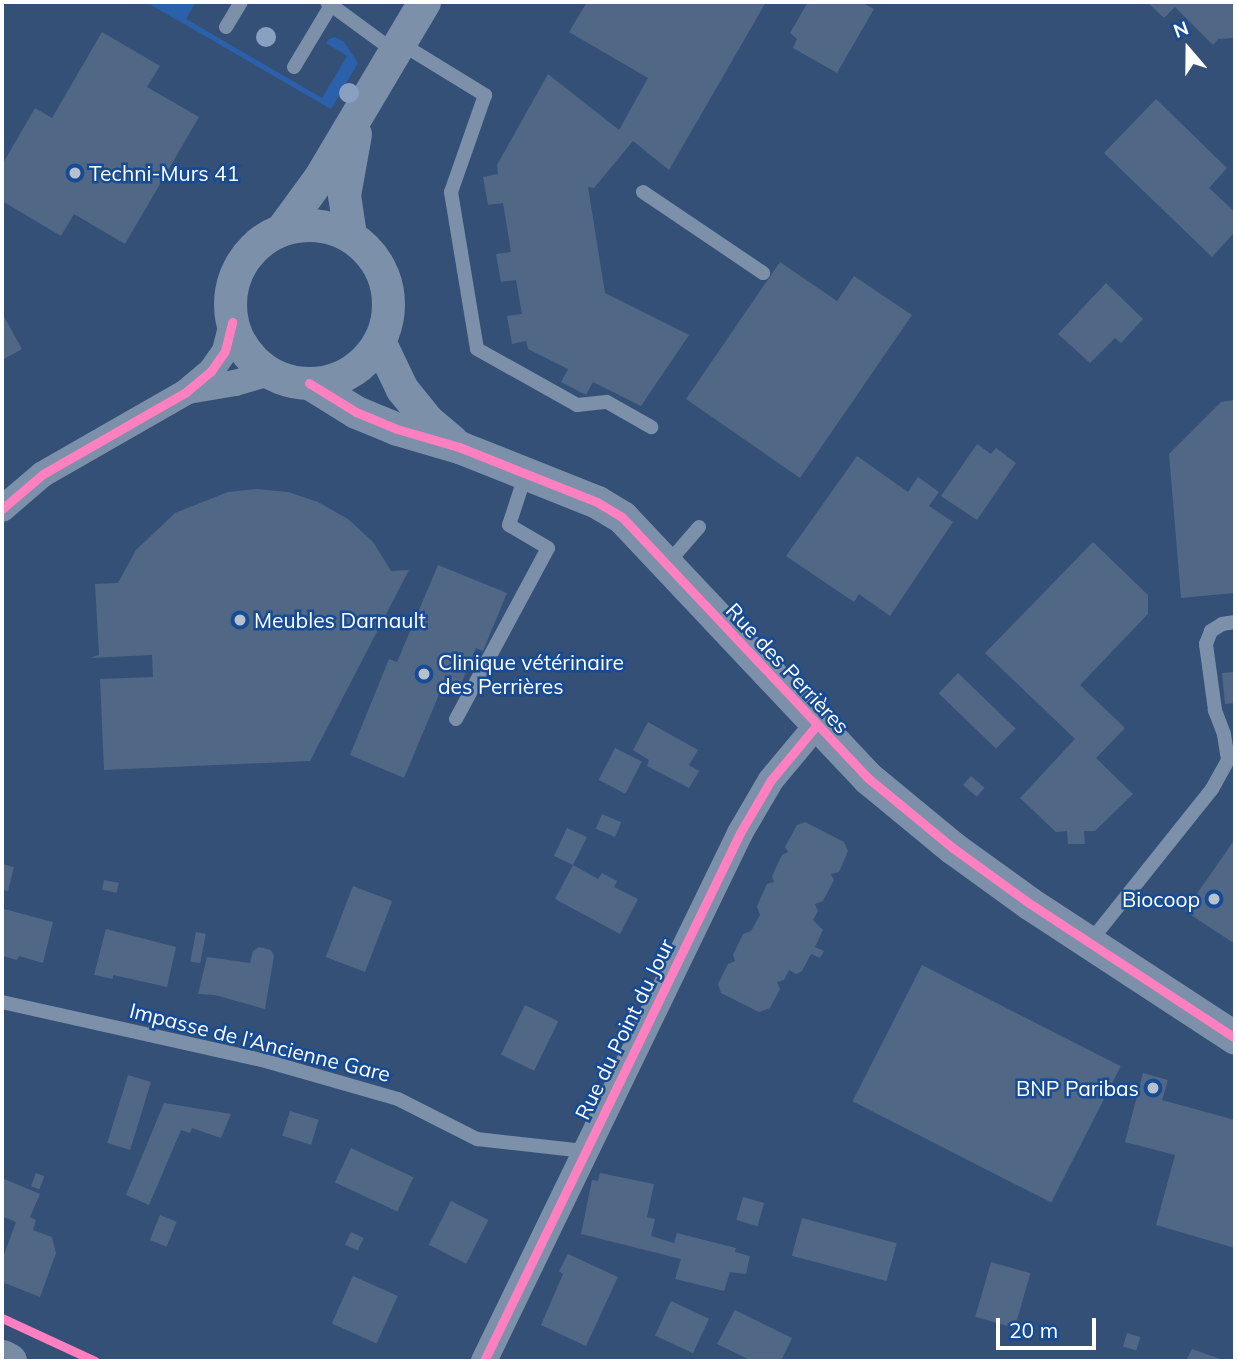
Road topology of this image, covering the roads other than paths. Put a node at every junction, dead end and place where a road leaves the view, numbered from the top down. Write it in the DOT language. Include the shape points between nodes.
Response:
graph roads {
  1 [pos="241,2"];
  2 [pos="424,2"];
  3 [pos="331,3"];
  4 [pos="226,27"];
  5 [pos="398,47"];
  6 [pos="294,67"];
  7 [pos="358,116"];
  8 [pos="643,192"];
  9 [pos="282,229"];
  10 [pos="350,235"];
  11 [pos="763,273"];
  12 [pos="232,322"];
  13 [pos="379,341"];
  14 [pos="270,373"];
  15 [pos="309,383"];
  16 [pos="186,392"];
  17 [pos="651,427"];
  18 [pos="459,447"];
  19 [pos="526,474"];
  20 [pos="2,509"];
  21 [pos="699,527"];
  22 [pos="667,564"];
  23 [pos="1235,622"];
  24 [pos="456,719"];
  25 [pos="816,726"];
  26 [pos="1089,943"];
  27 [pos="2,1002"];
  28 [pos="1230,1032"];
  29 [pos="584,1151"];
  30 [pos="2,1358"];
  31 [pos="8,1361"];
  32 [pos="484,1361"];
  1 -- 4 [label="lane"];
  2 -- 5 [label="street"];
  3 -- 5 [label="lane"];
  3 -- 6 [label="lane"];
  5 -- 7 [label="street"];
  5 -- 17 [label="lane" via="485,95 451,192 477,349 577,405 607,402"];
  7 -- 9 [label="street"];
  7 -- 10 [label="street" via="344,195"];
  8 -- 11 [label="lane"];
  9 -- 10 [label="street" via="317,225"];
  9 -- 12 [label="street" via="262,240 234,276"];
  10 -- 13 [label="street" via="381,271 387,306"];
  12 -- 14 [label="street" via="246,351"];
  12 -- 16 [label="street" via="225,351 211,371"];
  13 -- 15 [label="street" via="361,363 337,378"];
  13 -- 18 [label="street, Rue des Perrières" via="402,389 428,421"];
  14 -- 15 [label="street"];
  14 -- 16 [label="street"];
  15 -- 18 [label="street, Rue des Perrières" via="356,412"];
  16 -- 20 [label="street" via="43,474"];
  18 -- 19 [label="street, Rue des Perrières"];
  19 -- 22 [label="street, Rue des Perrières" via="622,517"];
  19 -- 24 [label="lane" via="509,525 548,548"];
  21 -- 22 [label="lane"];
  22 -- 25 [label="street, Rue des Perrières"];
  23 -- 26 [label="lane" via="1210,631 1206,644 1228,760 1212,789"];
  25 -- 26 [label="street, Rue des Perrières" via="868,778 953,848"];
  25 -- 29 [label="street, Rue du Point du Jour" via="771,780 740,833"];
  26 -- 28 [label="street, Rue des Perrières"];
  27 -- 29 [label="lane, Impasse de l’Ancienne Gare" via="262,1060 398,1099 477,1139"];
  29 -- 32 [label="street, Rue du Point du Jour"];
  30 -- 31 [label="main road"];
}
